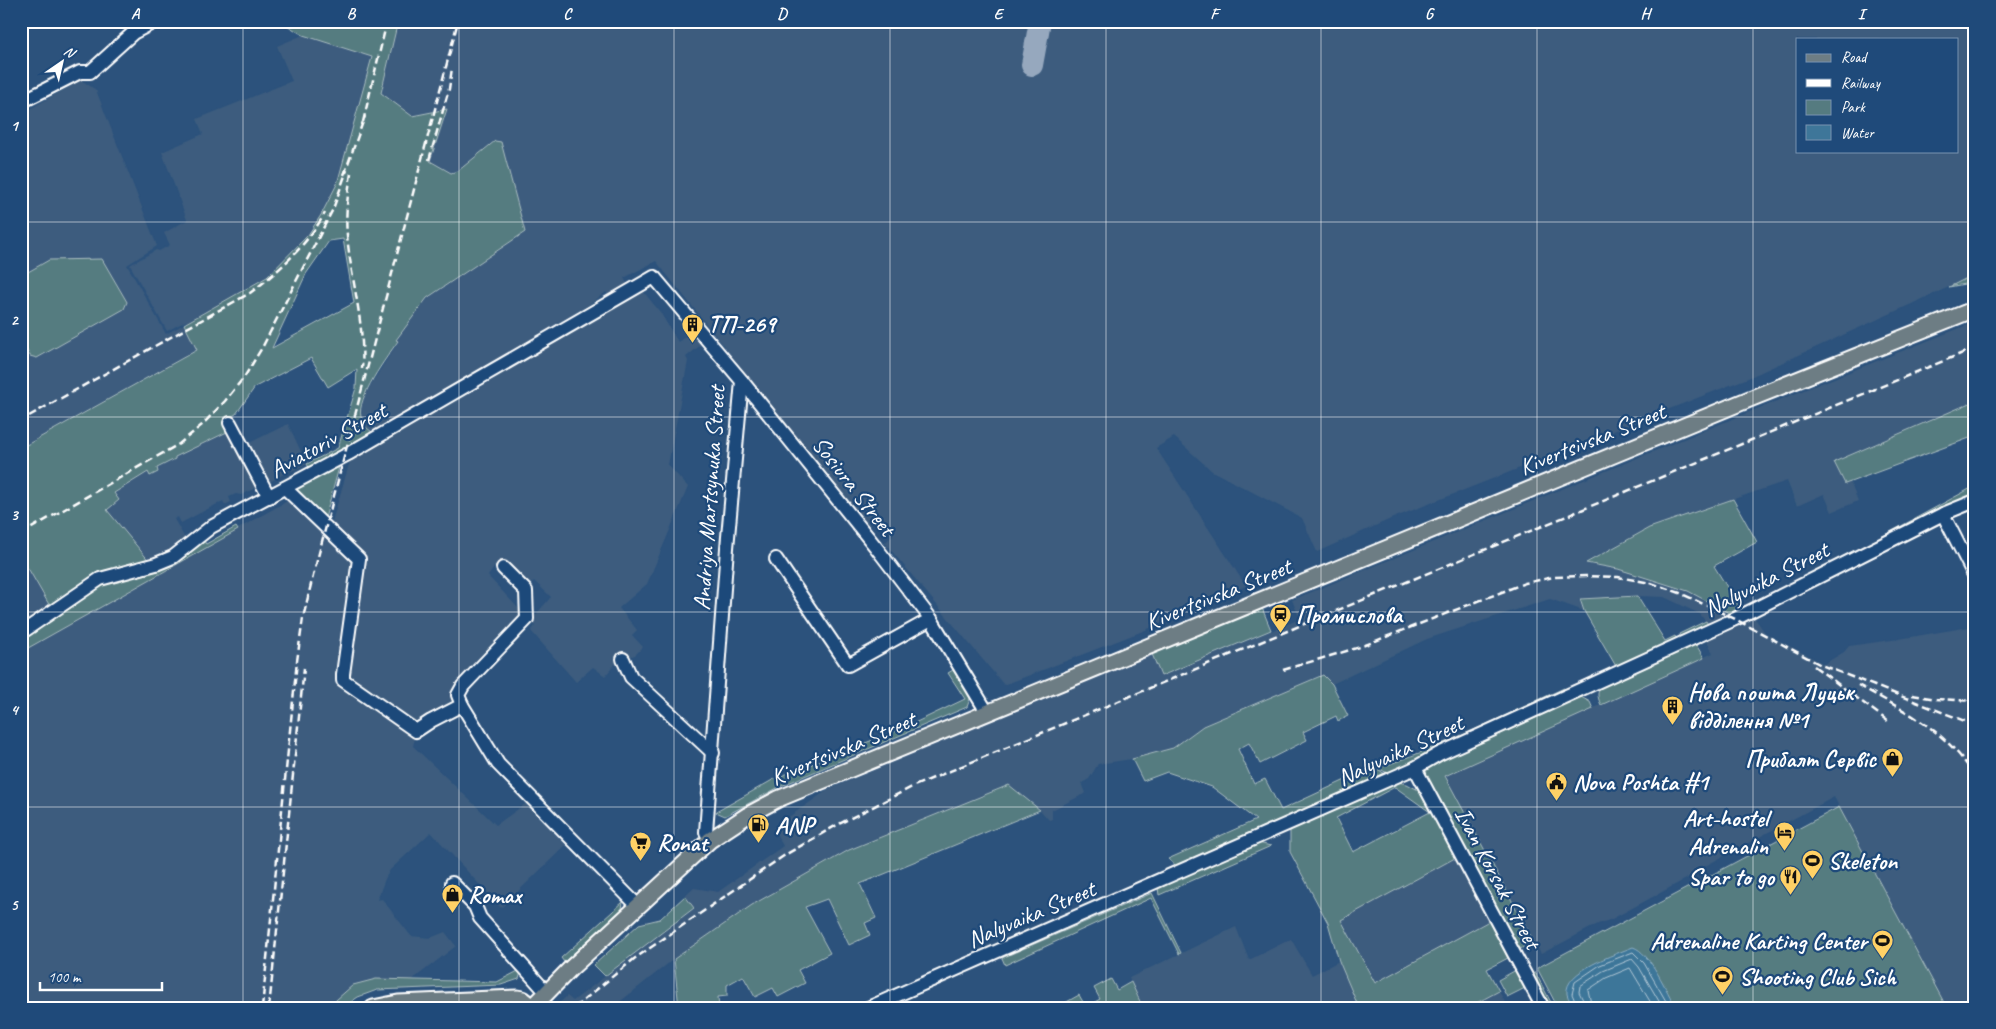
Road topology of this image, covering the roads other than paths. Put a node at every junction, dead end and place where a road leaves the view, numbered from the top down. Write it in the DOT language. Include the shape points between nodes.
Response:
graph roads {
  1 [pos="156,21"];
  2 [pos="22,100"];
  3 [pos="654,276"];
  4 [pos="1975,309"];
  5 [pos="742,381"];
  6 [pos="230,423"];
  7 [pos="285,488"];
  8 [pos="269,497"];
  9 [pos="1975,500"];
  10 [pos="1943,514"];
  11 [pos="776,559"];
  12 [pos="503,568"];
  13 [pos="1975,577"];
  14 [pos="931,619"];
  15 [pos="21,633"];
  16 [pos="623,659"];
  17 [pos="462,705"];
  18 [pos="987,712"];
  19 [pos="713,753"];
  20 [pos="1415,768"];
  21 [pos="710,840"];
  22 [pos="452,883"];
  23 [pos="638,906"];
  24 [pos="546,993"];
  25 [pos="402,1005"];
  26 [pos="532,1007"];
  27 [pos="373,1008"];
  28 [pos="868,1008"];
  29 [pos="1543,1008"];
  1 -- 2 [label="street" via="134,34 90,72 80,72"];
  3 -- 5 [label="street, Andriya Martsynuka Street"];
  3 -- 7 [label="street, Aviatoriv Street"];
  4 -- 18 [label="main road, Kivertsivska Street"];
  5 -- 14 [label="street, Sosiura Street"];
  5 -- 19 [label="street, Andriya Martsynuka Street"];
  6 -- 8 [label="street"];
  7 -- 8 [label="street, Aviatoriv Street"];
  7 -- 17 [label="street" via="359,558 342,674 344,680 416,731"];
  8 -- 15 [label="street, Aviatoriv Street" via="211,527 173,557 100,579"];
  9 -- 10 [label="street, Nalyvaika Street"];
  10 -- 13 [label="street"];
  10 -- 20 [label="street, Nalyvaika Street" via="1735,619"];
  11 -- 14 [label="street" via="848,665"];
  12 -- 17 [label="street" via="526,591 527,619 463,686 458,695"];
  14 -- 18 [label="street, Sosiura Street"];
  16 -- 19 [label="street" via="631,677"];
  17 -- 23 [label="street" via="498,764"];
  18 -- 21 [label="main road, Kivertsivska Street" via="778,799 748,814"];
  19 -- 21 [label="street, Andriya Martsynuka Street" via="706,832"];
  20 -- 28 [label="street, Nalyvaika Street"];
  20 -- 29 [label="street, Ivan Korsak Street"];
  21 -- 23 [label="main road, Kivertsivska Street"];
  22 -- 24 [label="street" via="475,906 480,918"];
  23 -- 24 [label="main road, Kivertsivska Street"];
  24 -- 26 [label="main road, Kivertsivska Street"];
  25 -- 26 [label="main road" via="517,998"];
  25 -- 27 [label="main road"];
}
